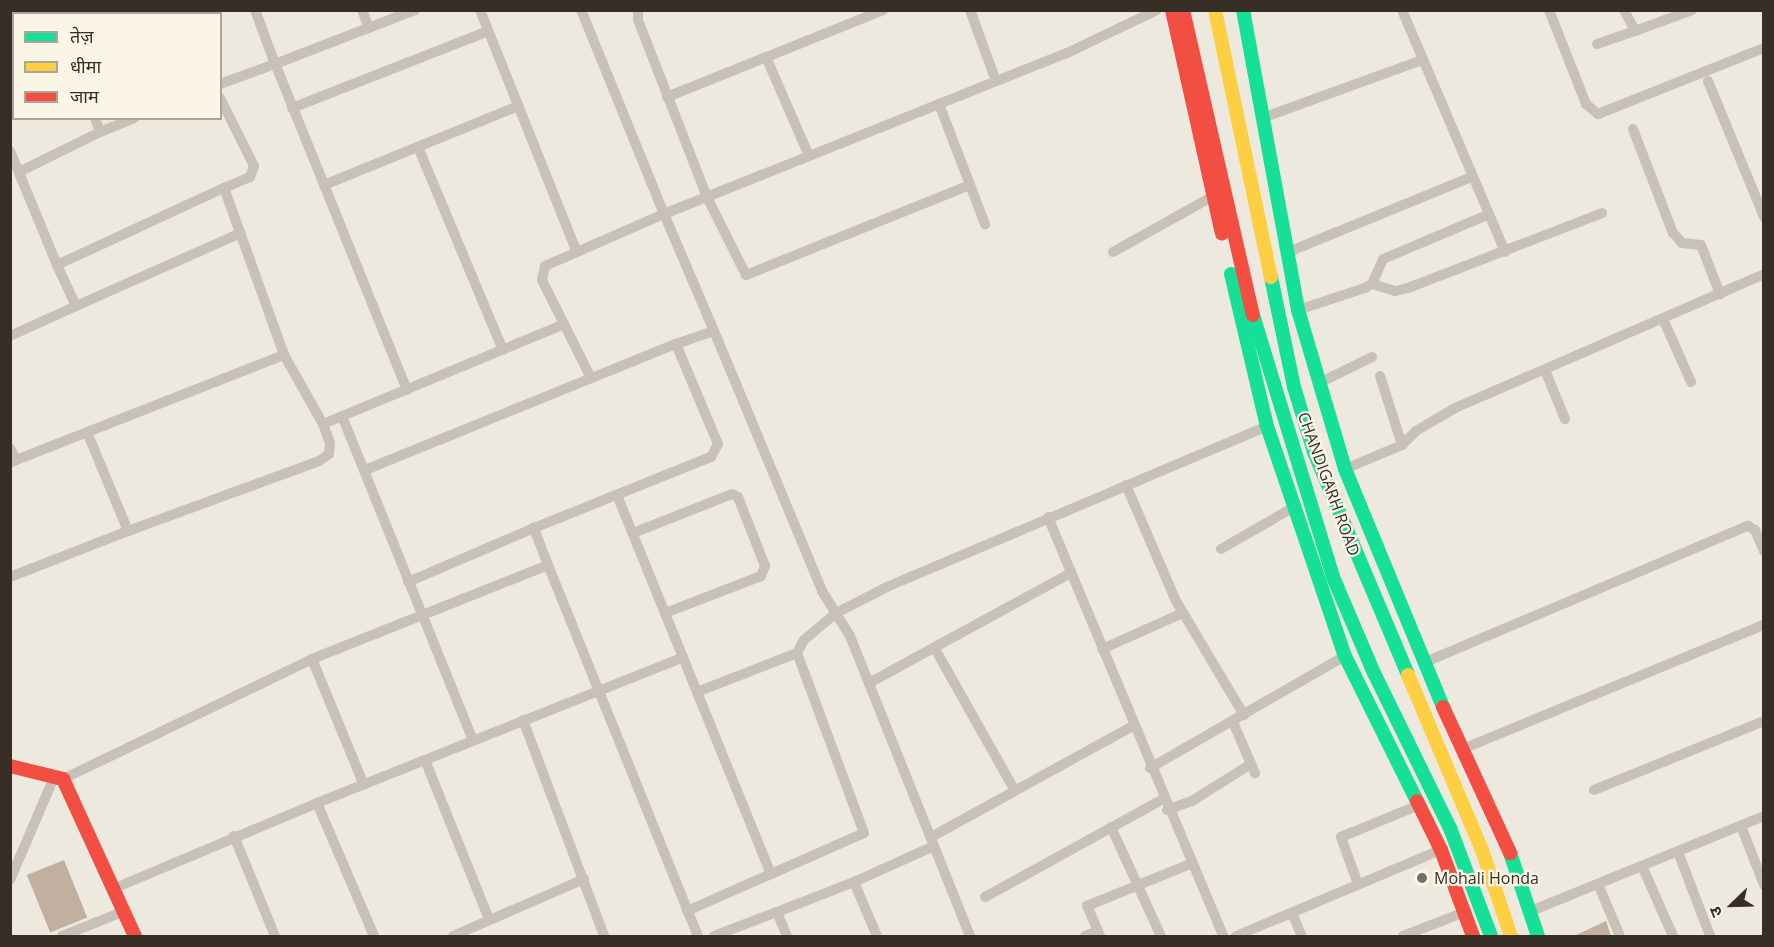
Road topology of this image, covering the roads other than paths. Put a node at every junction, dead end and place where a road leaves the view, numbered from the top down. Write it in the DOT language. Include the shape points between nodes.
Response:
graph roads {
  1 [pos="255,10"];
  2 [pos="362,10"];
  3 [pos="415,10"];
  4 [pos="480,10"];
  5 [pos="581,10"];
  6 [pos="638,10"];
  7 [pos="883,10"];
  8 [pos="970,10"];
  9 [pos="1157,10"];
  10 [pos="1172,10"];
  11 [pos="1184,10"];
  12 [pos="1215,10"];
  13 [pos="1243,10"];
  14 [pos="1402,10"];
  15 [pos="1549,10"];
  16 [pos="1624,10"];
  17 [pos="1692,10"];
  18 [pos="369,28"];
  19 [pos="488,31"];
  20 [pos="1635,31"];
  21 [pos="1597,44"];
  22 [pos="1764,48"];
  23 [pos="766,57"];
  24 [pos="1422,60"];
  25 [pos="275,64"];
  26 [pos="996,81"];
  27 [pos="1708,81"];
  28 [pos="222,83"];
  29 [pos="667,97"];
  30 [pos="222,102"];
  31 [pos="939,104"];
  32 [pos="519,106"];
  33 [pos="292,108"];
  34 [pos="1262,118"];
  35 [pos="96,120"];
  36 [pos="129,120"];
  37 [pos="1633,129"];
  38 [pos="100,132"];
  39 [pos="418,147"];
  40 [pos="10,151"];
  41 [pos="809,156"];
  42 [pos="19,172"];
  43 [pos="1471,177"];
  44 [pos="324,185"];
  45 [pos="970,185"];
  46 [pos="224,188"];
  47 [pos="1213,196"];
  48 [pos="707,197"];
  49 [pos="1602,213"];
  50 [pos="664,214"];
  51 [pos="1487,215"];
  52 [pos="1764,218"];
  53 [pos="985,224"];
  54 [pos="241,233"];
  55 [pos="577,252"];
  56 [pos="1113,252"];
  57 [pos="1505,252"];
  58 [pos="1286,253"];
  59 [pos="57,265"];
  60 [pos="1764,274"];
  61 [pos="1372,284"];
  62 [pos="1720,294"];
  63 [pos="76,306"];
  64 [pos="1298,310"];
  65 [pos="1663,319"];
  66 [pos="564,324"];
  67 [pos="714,331"];
  68 [pos="10,336"];
  69 [pos="676,344"];
  70 [pos="503,350"];
  71 [pos="284,355"];
  72 [pos="1372,357"];
  73 [pos="1545,370"];
  74 [pos="1380,376"];
  75 [pos="591,378"];
  76 [pos="1691,382"];
  77 [pos="1319,383"];
  78 [pos="407,390"];
  79 [pos="342,416"];
  80 [pos="1565,419"];
  81 [pos="323,424"];
  82 [pos="1268,426"];
  83 [pos="87,432"];
  84 [pos="1402,445"];
  85 [pos="10,448"];
  86 [pos="13,462"];
  87 [pos="1346,469"];
  88 [pos="365,470"];
  89 [pos="1126,485"];
  90 [pos="617,495"];
  91 [pos="1294,507"];
  92 [pos="1048,517"];
  93 [pos="534,528"];
  94 [pos="128,531"];
  95 [pos="633,533"];
  96 [pos="1221,549"];
  97 [pos="1764,551"];
  98 [pos="548,565"];
  99 [pos="1071,573"];
  100 [pos="10,577"];
  101 [pos="408,582"];
  102 [pos="665,613"];
  103 [pos="836,613"];
  104 [pos="1183,613"];
  105 [pos="420,614"];
  106 [pos="1764,625"];
  107 [pos="934,647"];
  108 [pos="1102,650"];
  109 [pos="796,652"];
  110 [pos="1345,656"];
  111 [pos="683,657"];
  112 [pos="312,659"];
  113 [pos="1423,663"];
  114 [pos="869,683"];
  115 [pos="600,690"];
  116 [pos="697,692"];
  117 [pos="1244,715"];
  118 [pos="523,720"];
  119 [pos="1764,721"];
  120 [pos="1233,722"];
  121 [pos="1133,726"];
  122 [pos="473,740"];
  123 [pos="1465,748"];
  124 [pos="425,760"];
  125 [pos="10,766"];
  126 [pos="1150,768"];
  127 [pos="59,777"];
  128 [pos="364,785"];
  129 [pos="1594,790"];
  130 [pos="1015,791"];
  131 [pos="317,804"];
  132 [pos="1165,805"];
  133 [pos="1419,805"];
  134 [pos="1764,816"];
  135 [pos="1741,826"];
  136 [pos="1111,827"];
  137 [pos="234,836"];
  138 [pos="932,842"];
  139 [pos="1441,850"];
  140 [pos="1678,852"];
  141 [pos="1190,864"];
  142 [pos="1642,866"];
  143 [pos="771,874"];
  144 [pos="584,879"];
  145 [pos="10,880"];
  146 [pos="1763,880"];
  147 [pos="855,882"];
  148 [pos="1358,884"];
  149 [pos="1598,884"];
  150 [pos="1137,885"];
  151 [pos="115,888"];
  152 [pos="985,897"];
  153 [pos="125,911"];
  154 [pos="687,911"];
  155 [pos="1531,911"];
  156 [pos="777,912"];
  157 [pos="1465,912"];
  158 [pos="1292,913"];
  159 [pos="489,919"];
  160 [pos="1099,934"];
  161 [pos="62,936"];
  162 [pos="135,936"];
  163 [pos="276,936"];
  164 [pos="374,936"];
  165 [pos="453,936"];
  166 [pos="604,936"];
  167 [pos="698,936"];
  168 [pos="714,936"];
  169 [pos="788,936"];
  170 [pos="877,936"];
  171 [pos="970,936"];
  172 [pos="1085,936"];
  173 [pos="1161,936"];
  174 [pos="1223,936"];
  175 [pos="1236,936"];
  176 [pos="1302,936"];
  177 [pos="1403,936"];
  178 [pos="1473,936"];
  179 [pos="1491,936"];
  180 [pos="1511,936"];
  181 [pos="1538,936"];
  182 [pos="1620,936"];
  183 [pos="1673,936"];
  184 [pos="1710,936"];
  1 -- 25 [label="street"];
  2 -- 18 [label="street"];
  3 -- 18 [label="street"];
  4 -- 19 [label="street"];
  5 -- 50 [label="street"];
  6 -- 29 [label="street"];
  7 -- 23 [label="street"];
  8 -- 26 [label="street"];
  9 -- 26 [label="street"];
  10 -- 47 [label="main road"];
  11 -- 179 [label="main road" via="1240,272 1307,501 1333,577 1374,673 1450,828"];
  12 -- 180 [label="main road, CHANDIGARH ROAD" via="1294,387 1314,452 1482,850"];
  13 -- 34 [label="main road"];
  14 -- 24 [label="street"];
  15 -- 22 [label="street" via="1586,104 1598,114"];
  16 -- 20 [label="street"];
  17 -- 20 [label="street"];
  18 -- 25 [label="street"];
  19 -- 32 [label="street"];
  19 -- 33 [label="street"];
  20 -- 21 [label="street"];
  23 -- 29 [label="street"];
  23 -- 41 [label="street"];
  24 -- 34 [label="street"];
  24 -- 43 [label="street"];
  25 -- 28 [label="street"];
  25 -- 33 [label="street"];
  26 -- 31 [label="street"];
  27 -- 52 [label="street"];
  29 -- 48 [label="street"];
  30 -- 46 [label="street" via="254,166 250,177"];
  31 -- 41 [label="street"];
  31 -- 45 [label="street"];
  32 -- 39 [label="street"];
  32 -- 55 [label="street"];
  33 -- 44 [label="street"];
  34 -- 58 [label="main road"];
  35 -- 38 [label="street"];
  36 -- 38 [label="street"];
  37 -- 62 [label="street" via="1673,233 1682,243 1701,245"];
  38 -- 42 [label="street"];
  39 -- 44 [label="street"];
  39 -- 70 [label="street"];
  40 -- 42 [label="street"];
  41 -- 48 [label="street"];
  42 -- 59 [label="street"];
  43 -- 51 [label="street"];
  43 -- 58 [label="street"];
  44 -- 78 [label="street"];
  45 -- 48 [label="street" via="752,275 741,270"];
  45 -- 53 [label="street"];
  46 -- 54 [label="street"];
  46 -- 59 [label="street"];
  47 -- 56 [label="street"];
  47 -- 82 [label="main road"];
  48 -- 50 [label="street"];
  49 -- 57 [label="street"];
  50 -- 55 [label="street"];
  50 -- 67 [label="street"];
  51 -- 57 [label="street"];
  51 -- 61 [label="street" via="1383,259"];
  54 -- 63 [label="street"];
  54 -- 71 [label="street"];
  55 -- 66 [label="street" via="542,271 542,280"];
  57 -- 61 [label="street" via="1395,291"];
  58 -- 64 [label="main road"];
  59 -- 63 [label="street"];
  60 -- 62 [label="street"];
  61 -- 64 [label="street"];
  62 -- 65 [label="street"];
  63 -- 68 [label="street"];
  64 -- 77 [label="main road"];
  65 -- 73 [label="street"];
  65 -- 76 [label="street"];
  66 -- 70 [label="street"];
  66 -- 75 [label="street"];
  67 -- 69 [label="street"];
  67 -- 103 [label="street" via="822,591"];
  69 -- 75 [label="street"];
  69 -- 90 [label="street" via="718,444 717,451 711,457"];
  70 -- 78 [label="street"];
  71 -- 81 [label="street"];
  71 -- 83 [label="street"];
  72 -- 77 [label="street"];
  73 -- 80 [label="street"];
  73 -- 84 [label="street" via="1455,408 1416,431"];
  74 -- 84 [label="street"];
  75 -- 88 [label="street"];
  77 -- 87 [label="main road"];
  78 -- 79 [label="street"];
  79 -- 81 [label="street"];
  79 -- 88 [label="street"];
  81 -- 94 [label="street" via="330,443 328,454 319,461"];
  82 -- 89 [label="street"];
  82 -- 91 [label="main road"];
  83 -- 86 [label="street"];
  83 -- 94 [label="street"];
  84 -- 87 [label="street"];
  85 -- 86 [label="street"];
  87 -- 113 [label="main road"];
  88 -- 101 [label="street"];
  89 -- 92 [label="street"];
  89 -- 104 [label="street"];
  90 -- 93 [label="street"];
  90 -- 95 [label="street"];
  91 -- 96 [label="street"];
  91 -- 110 [label="main road"];
  92 -- 99 [label="street"];
  92 -- 103 [label="street"];
  93 -- 98 [label="street"];
  93 -- 101 [label="street"];
  94 -- 100 [label="street"];
  95 -- 102 [label="street"];
  95 -- 102 [label="street" via="732,494 738,497 765,566 760,576"];
  97 -- 113 [label="street" via="1755,530 1748,526"];
  98 -- 105 [label="street"];
  98 -- 115 [label="street"];
  99 -- 107 [label="street"];
  99 -- 108 [label="street"];
  101 -- 105 [label="street"];
  102 -- 111 [label="street"];
  103 -- 109 [label="street" via="804,640"];
  103 -- 114 [label="street"];
  104 -- 108 [label="street"];
  104 -- 117 [label="street"];
  105 -- 112 [label="street"];
  105 -- 122 [label="street"];
  106 -- 123 [label="street"];
  107 -- 114 [label="street"];
  107 -- 130 [label="street"];
  108 -- 121 [label="street"];
  109 -- 116 [label="street"];
  109 -- 143 [label="street" via="864,833"];
  110 -- 117 [label="street"];
  110 -- 133 [label="main road"];
  111 -- 115 [label="street"];
  111 -- 116 [label="street"];
  112 -- 127 [label="street"];
  112 -- 128 [label="street"];
  113 -- 123 [label="main road"];
  114 -- 138 [label="street"];
  115 -- 118 [label="street"];
  115 -- 154 [label="street"];
  116 -- 143 [label="street"];
  117 -- 120 [label="street"];
  118 -- 122 [label="street"];
  118 -- 144 [label="street"];
  119 -- 129 [label="street"];
  120 -- 126 [label="street"];
  120 -- 132 [label="street" via="1253,769 1191,801"];
  121 -- 126 [label="street"];
  121 -- 130 [label="street"];
  122 -- 124 [label="street"];
  123 -- 155 [label="main road"];
  124 -- 128 [label="street"];
  124 -- 159 [label="street"];
  125 -- 127 [label="main road"];
  126 -- 132 [label="street"];
  127 -- 145 [label="street"];
  127 -- 151 [label="main road"];
  128 -- 131 [label="street"];
  130 -- 138 [label="street"];
  131 -- 137 [label="street"];
  131 -- 164 [label="street"];
  132 -- 136 [label="street"];
  132 -- 141 [label="street"];
  133 -- 139 [label="main road"];
  133 -- 148 [label="street" via="1341,837"];
  134 -- 135 [label="street"];
  135 -- 140 [label="street"];
  135 -- 146 [label="street"];
  136 -- 150 [label="street"];
  136 -- 152 [label="street" via="1038,871"];
  137 -- 151 [label="street"];
  137 -- 163 [label="street"];
  138 -- 147 [label="street"];
  138 -- 171 [label="street"];
  139 -- 148 [label="street"];
  139 -- 157 [label="main road"];
  140 -- 142 [label="street"];
  140 -- 184 [label="street"];
  141 -- 150 [label="street"];
  141 -- 174 [label="street"];
  142 -- 149 [label="street"];
  142 -- 183 [label="street"];
  143 -- 154 [label="street"];
  144 -- 159 [label="street"];
  144 -- 166 [label="street"];
  147 -- 156 [label="street"];
  147 -- 170 [label="street"];
  148 -- 158 [label="street"];
  149 -- 155 [label="street"];
  149 -- 182 [label="street"];
  150 -- 160 [label="street" via="1087,906"];
  150 -- 173 [label="street"];
  151 -- 153 [label="main road"];
  153 -- 161 [label="street"];
  153 -- 162 [label="main road"];
  154 -- 167 [label="street"];
  155 -- 181 [label="main road"];
  156 -- 168 [label="street"];
  156 -- 169 [label="street"];
  157 -- 177 [label="street"];
  157 -- 178 [label="main road"];
  158 -- 175 [label="street"];
  158 -- 176 [label="street"];
  159 -- 165 [label="street"];
  160 -- 172 [label="street"];
}
